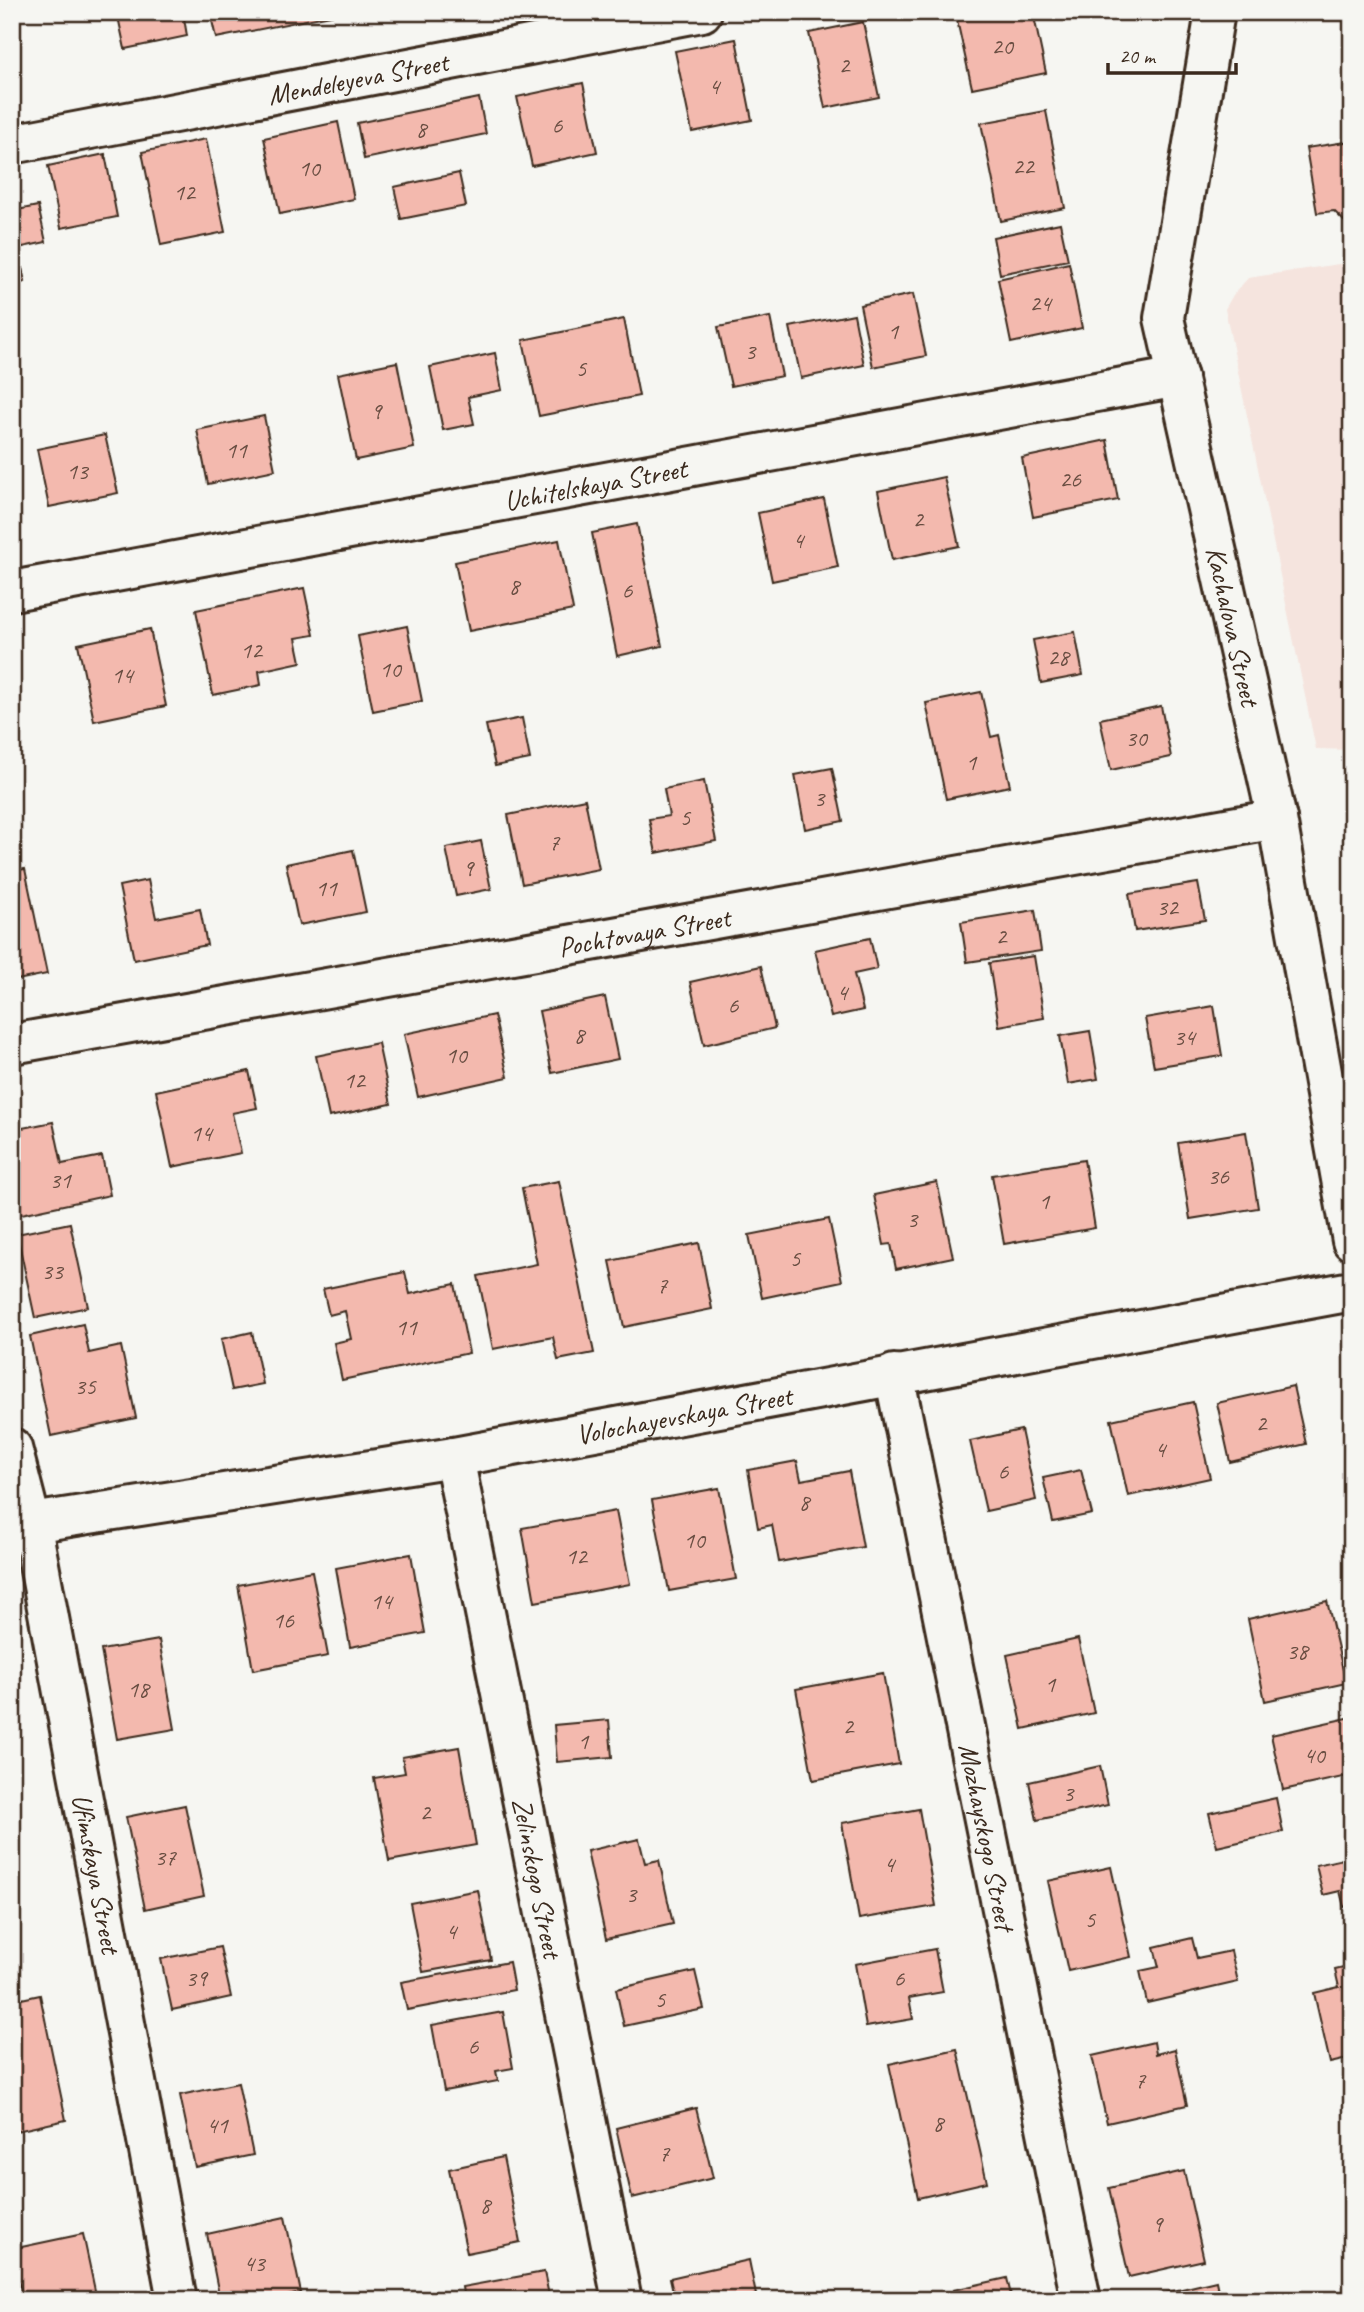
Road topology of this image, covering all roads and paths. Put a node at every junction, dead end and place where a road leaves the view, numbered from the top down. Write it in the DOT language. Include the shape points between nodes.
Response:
graph roads {
  1 [pos="702,12"];
  2 [pos="1214,12"];
  3 [pos="12,144"];
  4 [pos="1178,377"];
  5 [pos="12,591"];
  6 [pos="1277,818"];
  7 [pos="12,1044"];
  8 [pos="1352,1241"];
  9 [pos="1352,1292"];
  10 [pos="894,1374"];
  11 [pos="12,1448"];
  12 [pos="454,1457"];
  13 [pos="22,1524"];
  14 [pos="177,2300"];
  15 [pos="622,2300"];
  16 [pos="1081,2300"];
  1 -- 3 [label="street, Mendeleyeva Street"];
  2 -- 4 [label="street, Kachalova Street" via="1164,318"];
  4 -- 5 [label="street, Uchitelskaya Street"];
  4 -- 6 [label="street, Kachalova Street"];
  6 -- 7 [label="street, Pochtovaya Street"];
  6 -- 8 [label="street, Kachalova Street"];
  9 -- 10 [label="street, Volochayevskaya Street"];
  10 -- 12 [label="street, Volochayevskaya Street"];
  10 -- 16 [label="street, Mozhayskogo Street"];
  11 -- 13 [label="street, Ufimskaya Street"];
  12 -- 13 [label="street, Volochayevskaya Street"];
  12 -- 15 [label="street, Zelinskogo Street"];
  13 -- 14 [label="street, Ufimskaya Street"];
}
